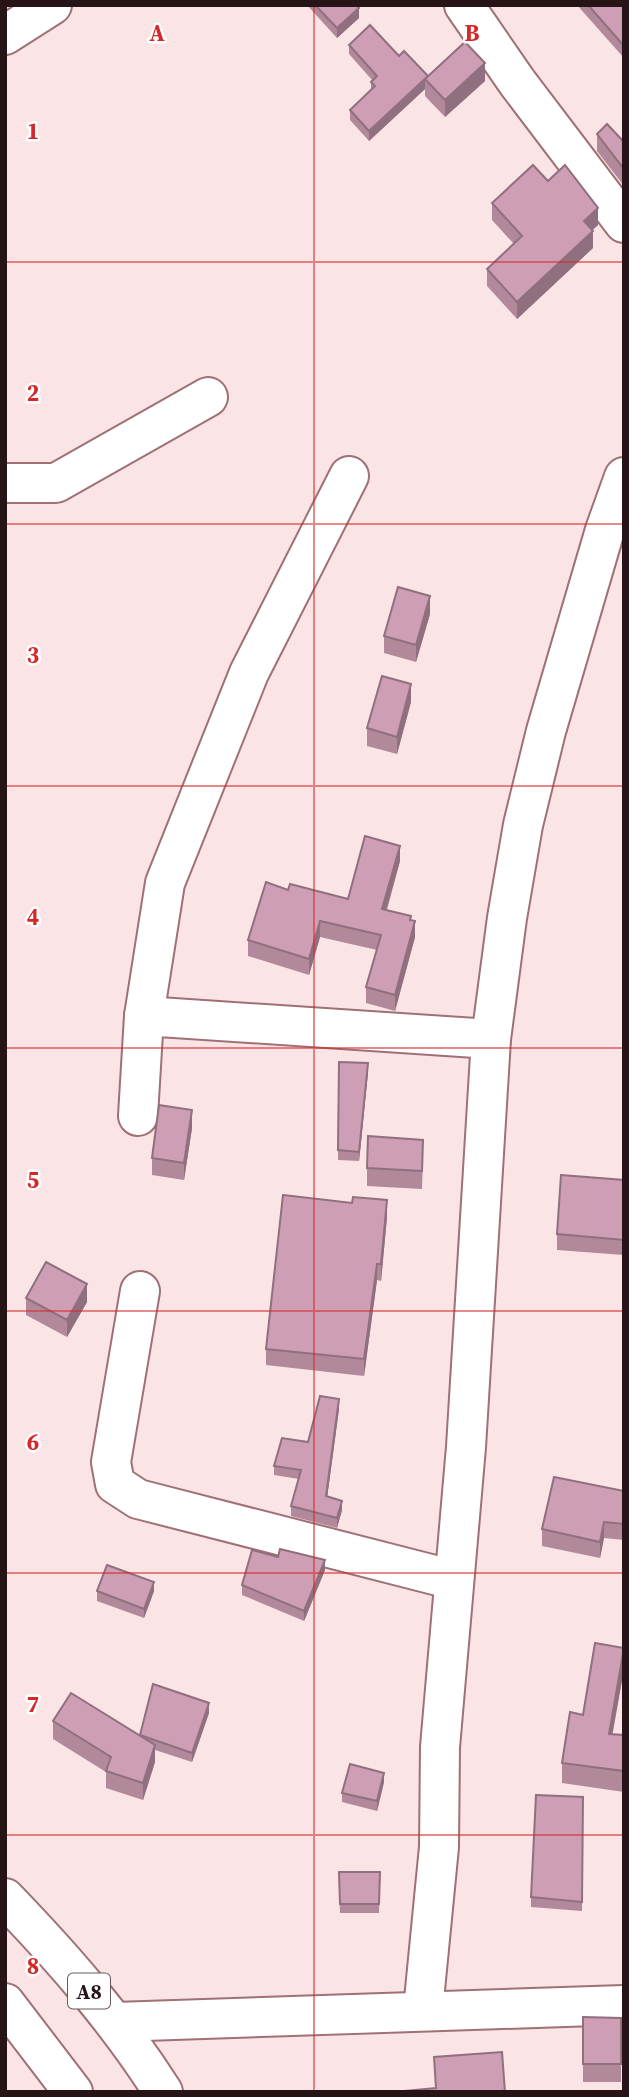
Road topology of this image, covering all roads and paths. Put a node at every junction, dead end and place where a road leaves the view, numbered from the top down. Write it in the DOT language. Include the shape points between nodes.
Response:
graph roads {
  1 [pos="52,5"];
  2 [pos="464,5"];
  3 [pos="5,35"];
  4 [pos="624,223"];
  5 [pos="208,397"];
  6 [pos="349,476"];
  7 [pos="624,477"];
  8 [pos="5,483"];
  9 [pos="144,1016"];
  10 [pos="491,1038"];
  11 [pos="138,1116"];
  12 [pos="139,1290"];
  13 [pos="454,1580"];
  14 [pos="5,1898"];
  15 [pos="5,2003"];
  16 [pos="624,2005"];
  17 [pos="423,2010"];
  18 [pos="115,2022"];
  19 [pos="73,2092"];
  20 [pos="163,2092"];
  1 -- 3 [label="main road"];
  2 -- 4 [label="main road"];
  5 -- 8 [label="main road" via="56,483"];
  6 -- 9 [label="main road" via="249,674 165,883"];
  7 -- 10 [label="main road" via="546,731 523,825"];
  9 -- 10 [label="main road"];
  9 -- 11 [label="main road"];
  10 -- 13 [label="main road"];
  12 -- 13 [label="main road" via="111,1462 115,1483 138,1499"];
  13 -- 17 [label="main road" via="440,1747 439,1847"];
  14 -- 18 [label="main road, A8" via="60,1954"];
  15 -- 19 [label="main road"];
  16 -- 17 [label="main road"];
  17 -- 18 [label="main road"];
  18 -- 20 [label="main road, A8"];
}
